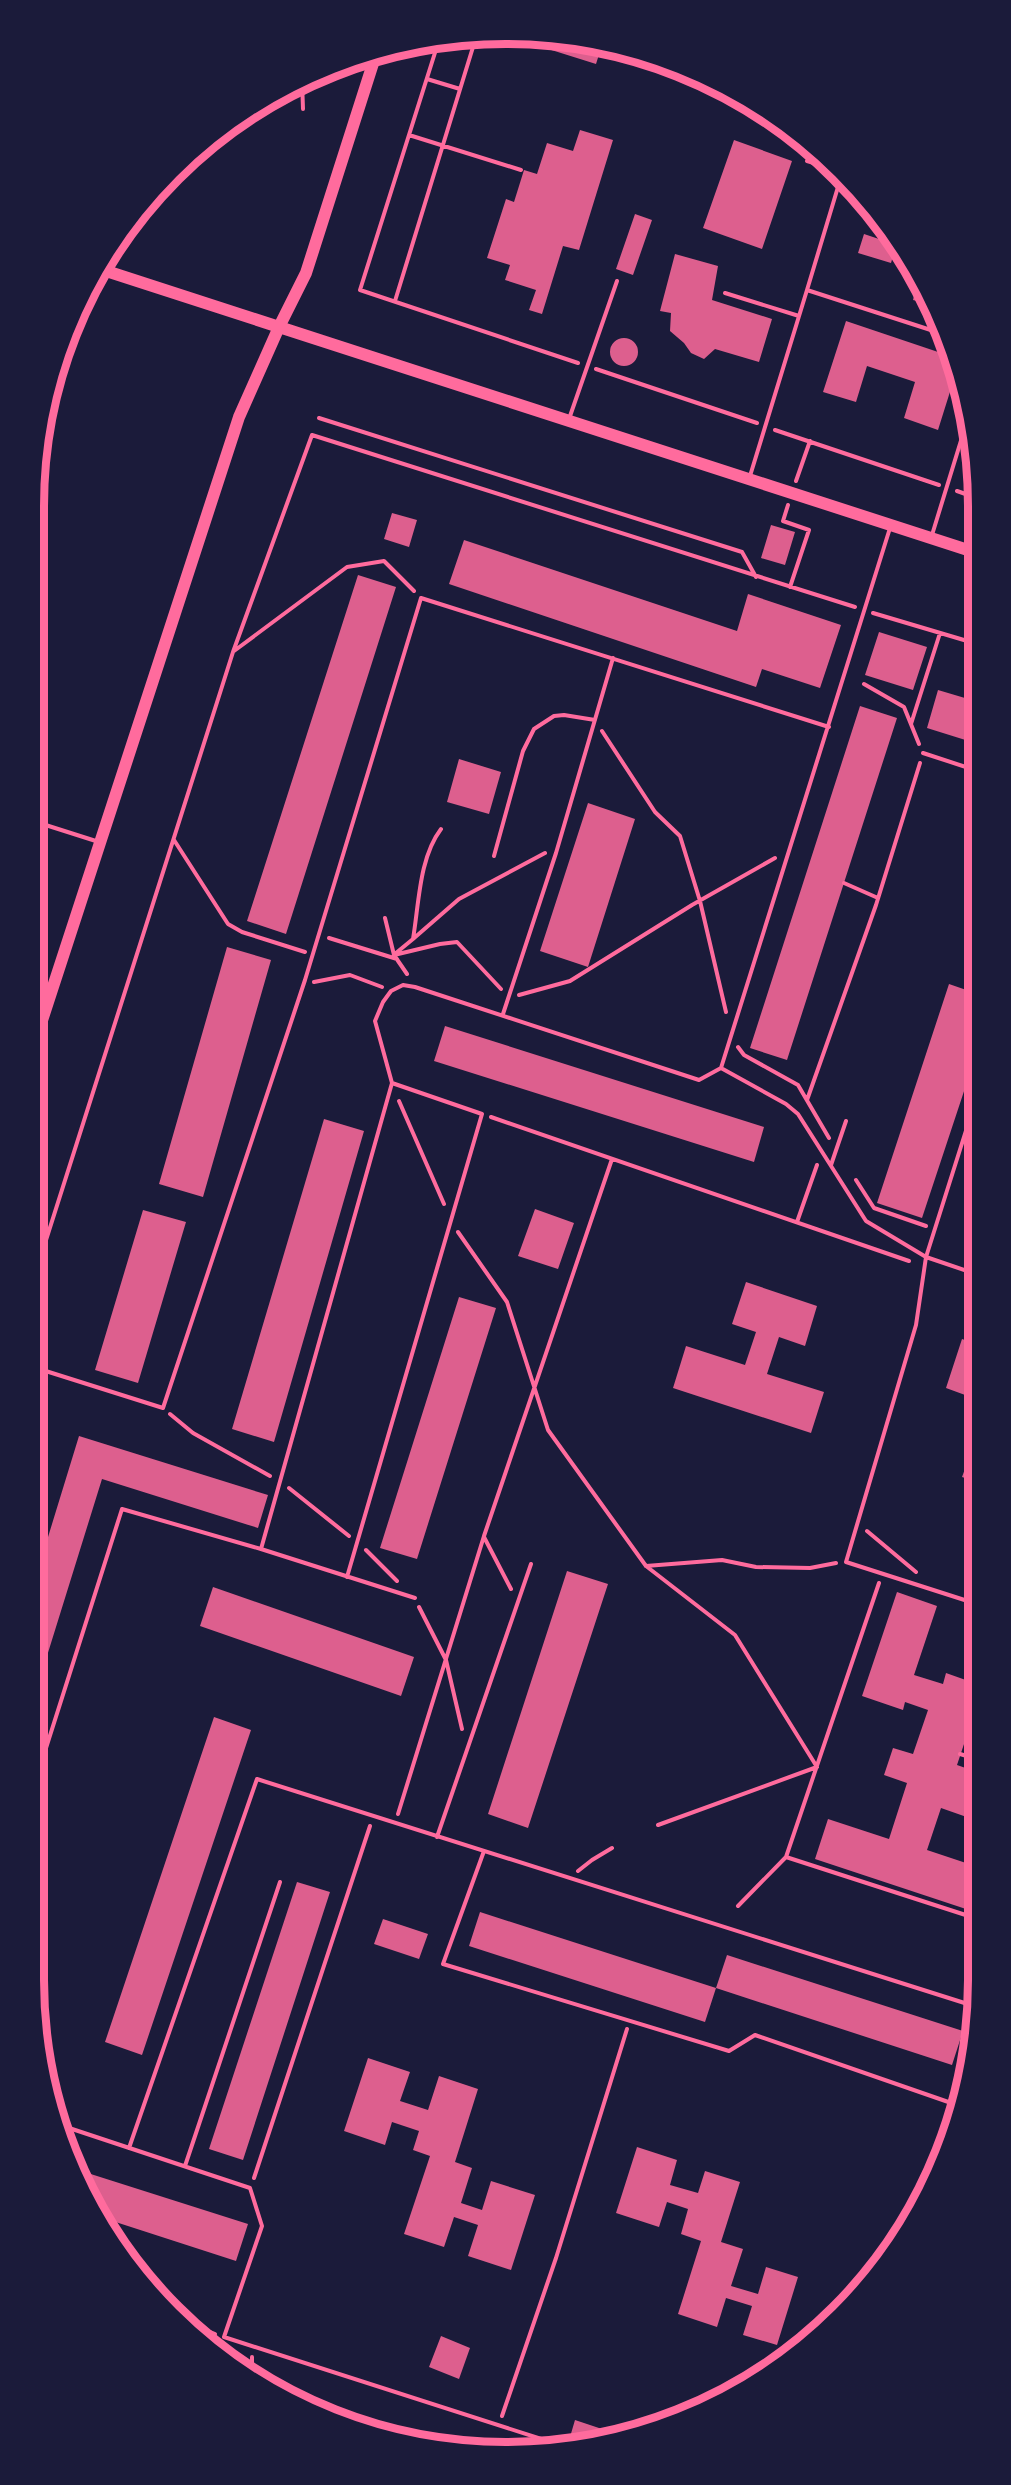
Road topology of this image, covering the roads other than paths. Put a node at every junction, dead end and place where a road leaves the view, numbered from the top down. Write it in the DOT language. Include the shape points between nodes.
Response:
graph roads {
  1 [pos="373,63"];
  2 [pos="807,161"];
  3 [pos="816,164"];
  4 [pos="839,186"];
  5 [pos="107,271"];
  6 [pos="617,281"];
  7 [pos="807,290"];
  8 [pos="725,293"];
  9 [pos="799,316"];
  10 [pos="279,327"];
  11 [pos="933,331"];
  12 [pos="568,421"];
  13 [pos="963,436"];
  14 [pos="749,479"];
  15 [pos="891,525"];
  16 [pos="931,538"];
  17 [pos="968,550"];
  18 [pos="613,658"];
  19 [pos="595,720"];
  20 [pos="829,727"];
  21 [pos="923,753"];
  22 [pos="968,768"];
  23 [pos="44,824"];
  24 [pos="100,842"];
  25 [pos="494,856"];
  26 [pos="44,1014"];
  27 [pos="503,1014"];
  28 [pos="721,1068"];
  29 [pos="392,1083"];
  30 [pos="846,1121"];
  31 [pos="968,1124"];
  32 [pos="831,1165"];
  33 [pos="926,1257"];
  34 [pos="968,1271"];
  35 [pos="44,1370"];
  36 [pos="261,1549"];
  37 [pos="531,1564"];
  38 [pos="347,1577"];
  39 [pos="415,1598"];
  40 [pos="968,1601"];
  41 [pos="44,1754"];
  42 [pos="960,1754"];
  43 [pos="968,1756"];
  44 [pos="437,1837"];
  45 [pos="484,1851"];
  46 [pos="280,1882"];
  47 [pos="967,2004"];
  48 [pos="951,2103"];
  49 [pos="68,2128"];
  50 [pos="129,2148"];
  51 [pos="185,2166"];
  52 [pos="545,2440"];
  1 -- 10 [label="main road" via="306,273"];
  2 -- 3 [label="lane"];
  4 -- 7 [label="lane"];
  5 -- 10 [label="main road"];
  6 -- 12 [label="lane"];
  7 -- 9 [label="lane"];
  7 -- 11 [label="lane"];
  8 -- 9 [label="lane"];
  9 -- 14 [label="lane"];
  10 -- 12 [label="main road"];
  10 -- 24 [label="main road" via="239,417"];
  12 -- 14 [label="main road"];
  13 -- 16 [label="lane"];
  14 -- 15 [label="main road"];
  15 -- 16 [label="main road"];
  15 -- 20 [label="lane"];
  16 -- 17 [label="main road"];
  18 -- 19 [label="lane"];
  18 -- 20 [label="lane"];
  18 -- 35 [label="lane" via="421,598 313,954 163,1408"];
  19 -- 25 [label="lane" via="554,716 534,729 523,751"];
  19 -- 27 [label="lane"];
  20 -- 28 [label="lane"];
  21 -- 22 [label="lane"];
  23 -- 24 [label="lane"];
  24 -- 26 [label="main road"];
  27 -- 28 [label="lane" via="699,1080"];
  27 -- 29 [label="lane" via="415,987 403,985 391,991 375,1021"];
  28 -- 32 [label="lane" via="798,1114"];
  29 -- 36 [label="lane"];
  29 -- 38 [label="lane" via="482,1114"];
  30 -- 32 [label="lane"];
  31 -- 33 [label="lane"];
  32 -- 33 [label="lane" via="867,1221"];
  33 -- 34 [label="lane"];
  33 -- 40 [label="lane" via="916,1324 846,1562"];
  36 -- 38 [label="lane"];
  36 -- 41 [label="lane" via="122,1509"];
  37 -- 44 [label="lane"];
  38 -- 39 [label="lane"];
  42 -- 43 [label="lane"];
  44 -- 45 [label="lane"];
  44 -- 50 [label="lane" via="257,1779"];
  45 -- 47 [label="lane"];
  45 -- 48 [label="lane" via="443,1964 729,2051 754,2035"];
  46 -- 51 [label="lane"];
  49 -- 50 [label="lane"];
  50 -- 51 [label="lane"];
  51 -- 52 [label="lane" via="250,2188 262,2226 224,2337"];
}
